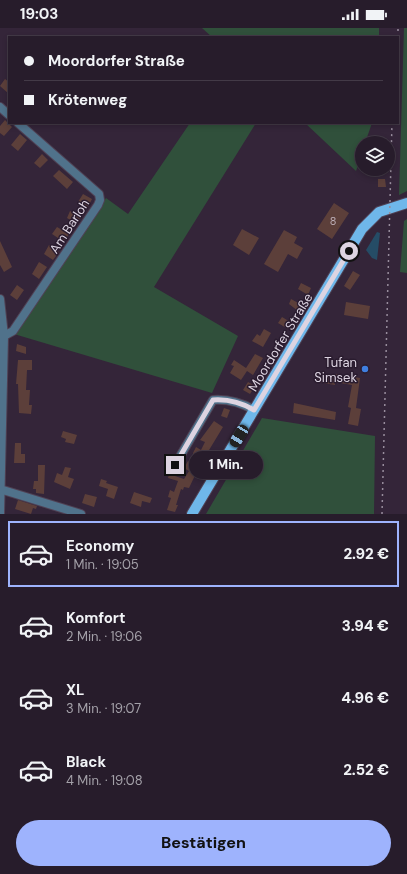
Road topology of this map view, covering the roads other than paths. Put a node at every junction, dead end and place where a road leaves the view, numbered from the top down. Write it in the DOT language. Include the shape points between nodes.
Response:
graph roads {
  1 [pos="0,107"];
  2 [pos="8,114"];
  3 [pos="19,124"];
  4 [pos="407,203"];
  5 [pos="0,299"];
  6 [pos="4,336"];
  7 [pos="254,410"];
  8 [pos="175,465"];
  9 [pos="0,489"];
  10 [pos="0,514"];
  11 [pos="81,514"];
  12 [pos="192,514"];
  1 -- 2 [label="street"];
  3 -- 6 [label="street, Am Barloh" via="99,194 100,200 13,331"];
  4 -- 7 [label="main road, Moordorfer Straße" via="379,212 362,229"];
  5 -- 6 [label="street"];
  6 -- 9 [label="street"];
  7 -- 8 [label="street" via="234,402 213,400"];
  7 -- 12 [label="main road, Moordorfer Straße"];
  9 -- 10 [label="street"];
  9 -- 11 [label="street"];
}
